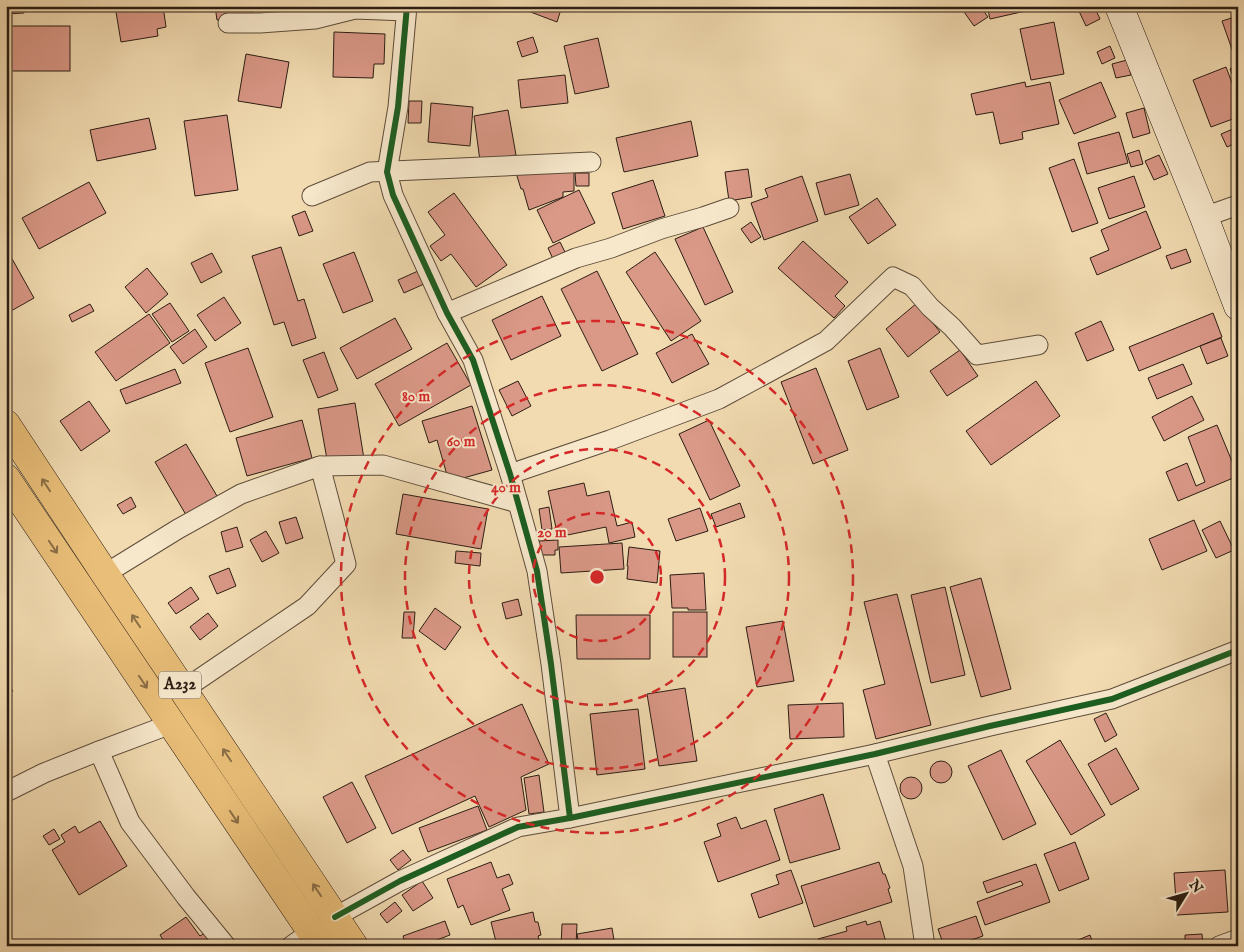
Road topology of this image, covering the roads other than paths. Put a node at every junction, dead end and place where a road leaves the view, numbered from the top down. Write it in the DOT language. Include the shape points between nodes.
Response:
graph roads {
  1 [pos="1119,6"];
  2 [pos="406,9"];
  3 [pos="228,23"];
  4 [pos="591,162"];
  5 [pos="387,172"];
  6 [pos="312,196"];
  7 [pos="1238,204"];
  8 [pos="729,208"];
  9 [pos="1204,217"];
  10 [pos="1238,306"];
  11 [pos="447,314"];
  12 [pos="1038,346"];
  13 [pos="6,424"];
  14 [pos="320,466"];
  15 [pos="510,474"];
  16 [pos="6,478"];
  17 [pos="518,503"];
  18 [pos="105,574"];
  19 [pos="1238,650"];
  20 [pos="183,690"];
  21 [pos="171,724"];
  22 [pos="99,751"];
  23 [pos="875,754"];
  24 [pos="6,792"];
  25 [pos="570,818"];
  26 [pos="335,917"];
  27 [pos="1238,939"];
  28 [pos="307,941"];
  29 [pos="226,946"];
  30 [pos="354,946"];
  31 [pos="925,946"];
  32 [pos="1219,946"];
  1 -- 9 [label="street"];
  2 -- 3 [label="street" via="355,9 314,19"];
  2 -- 5 [label="street" via="398,107"];
  4 -- 5 [label="street"];
  5 -- 6 [label="street" via="370,172"];
  5 -- 11 [label="street" via="393,194"];
  7 -- 9 [label="street"];
  8 -- 11 [label="street" via="576,258"];
  9 -- 10 [label="street"];
  11 -- 15 [label="street" via="474,360"];
  12 -- 15 [label="street" via="977,355 912,286 893,277 826,341 719,399"];
  18 -- 13 [label="highway, A232, one-way"];
  14 -- 17 [label="street" via="383,465"];
  14 -- 18 [label="street" via="241,494"];
  14 -- 20 [label="street" via="346,564 307,606"];
  15 -- 17 [label="street"];
  16 -- 21 [label="highway, A232, one-way"];
  17 -- 25 [label="street" via="537,570"];
  20 -- 18 [label="highway, A232, one-way"];
  19 -- 23 [label="street" via="1112,699"];
  26 -- 20 [label="highway, A232, one-way"];
  21 -- 22 [label="street"];
  21 -- 28 [label="highway, A232, one-way"];
  22 -- 24 [label="street"];
  22 -- 29 [label="street" via="130,822"];
  23 -- 25 [label="street"];
  23 -- 31 [label="street" via="913,866"];
  25 -- 26 [label="street" via="518,827 400,881"];
  26 -- 30 [label="highway, A232"];
  27 -- 32 [label="street"];
}
